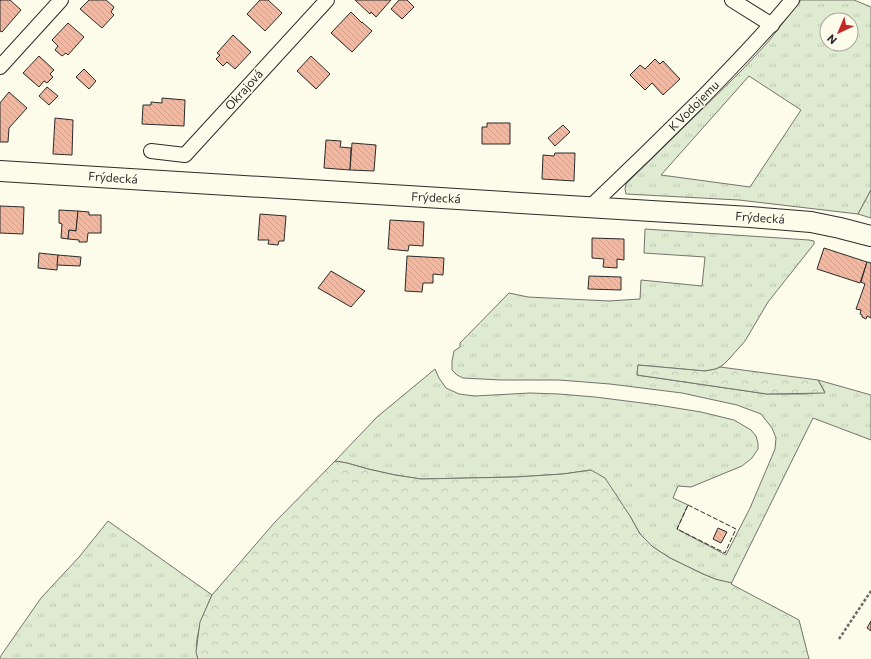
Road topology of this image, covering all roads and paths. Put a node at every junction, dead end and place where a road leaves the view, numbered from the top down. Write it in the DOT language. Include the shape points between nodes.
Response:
graph roads {
  1 [pos="61,0"];
  2 [pos="327,0"];
  3 [pos="732,0"];
  4 [pos="792,0"];
  5 [pos="772,25"];
  6 [pos="0,67"];
  7 [pos="152,151"];
  8 [pos="0,171"];
  9 [pos="590,207"];
  10 [pos="871,236"];
  11 [pos="871,591"];
  12 [pos="839,639"];
  1 -- 6 [label="street"];
  2 -- 7 [label="street, Okrajová" via="185,155"];
  3 -- 5 [label="street"];
  4 -- 5 [label="street, K Vodojemu"];
  5 -- 9 [label="street, K Vodojemu" via="749,51"];
  8 -- 9 [label="main road, Frýdecká"];
  9 -- 10 [label="main road, Frýdecká" via="811,222"];
  11 -- 12 [label="path"];
}
